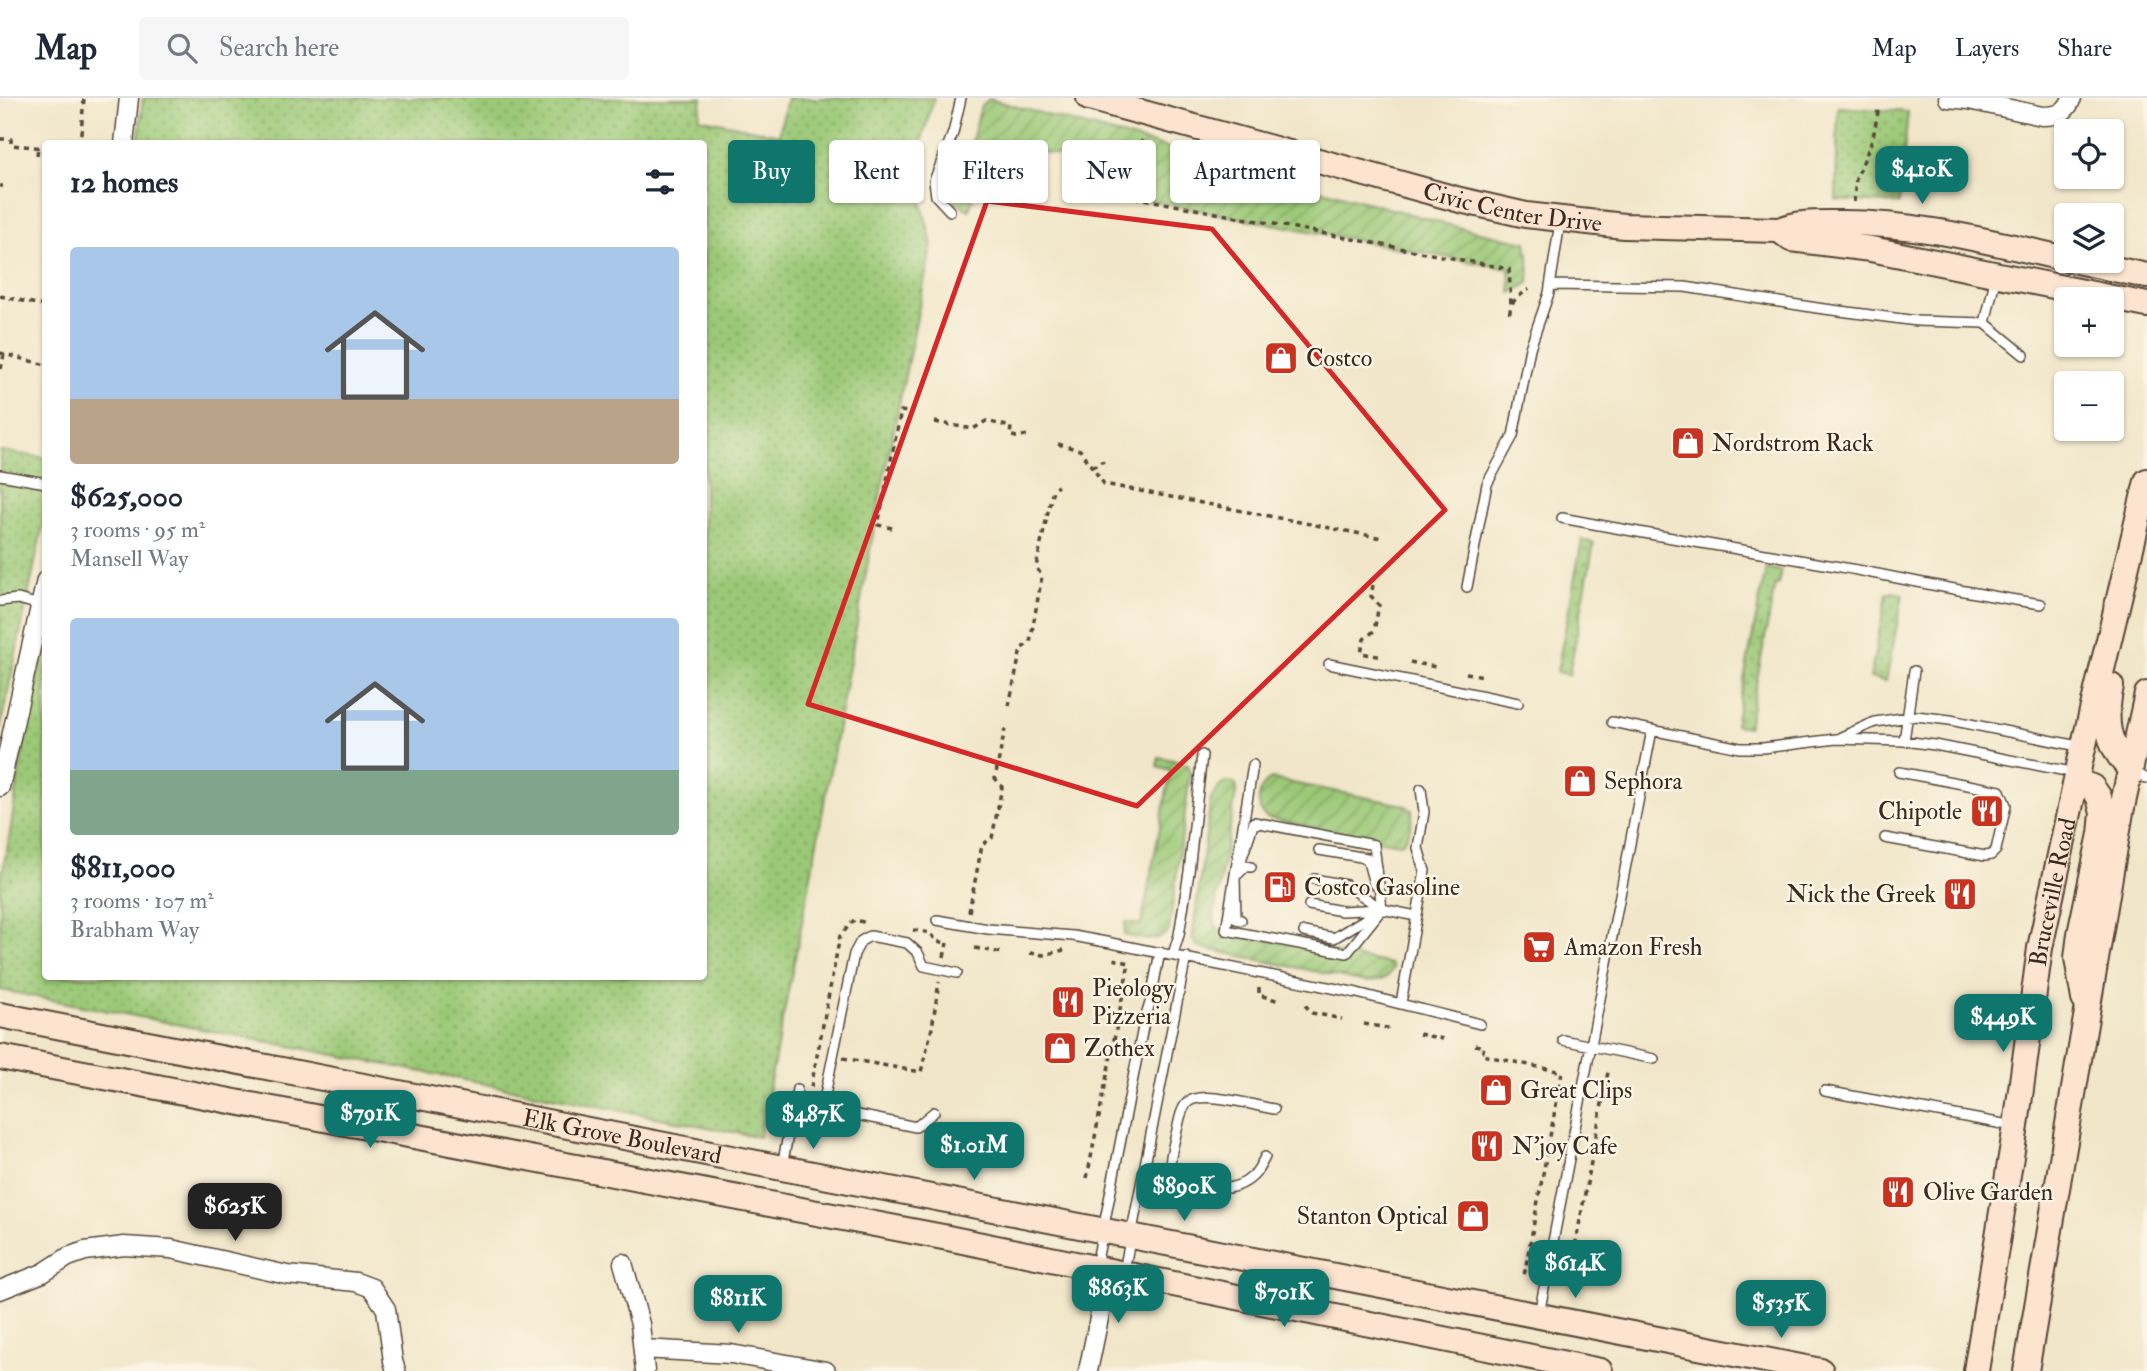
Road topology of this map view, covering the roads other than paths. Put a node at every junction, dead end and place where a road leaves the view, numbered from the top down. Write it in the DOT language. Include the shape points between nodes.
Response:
graph roads {
  1 [pos="129,98"];
  2 [pos="961,98"];
  3 [pos="1089,98"];
  4 [pos="1948,98"];
  5 [pos="2072,98"];
  6 [pos="124,140"];
  7 [pos="950,211"];
  8 [pos="1560,220"];
  9 [pos="1779,230"];
  10 [pos="2054,255"];
  11 [pos="2124,271"];
  12 [pos="1996,274"];
  13 [pos="2147,276"];
  14 [pos="1550,285"];
  15 [pos="2147,305"];
  16 [pos="1985,323"];
  17 [pos="2024,355"];
  18 [pos="0,475"];
  19 [pos="2147,481"];
  20 [pos="42,482"];
  21 [pos="1562,518"];
  22 [pos="2132,545"];
  23 [pos="1467,587"];
  24 [pos="0,601"];
  25 [pos="2041,604"];
  26 [pos="42,606"];
  27 [pos="42,610"];
  28 [pos="1329,664"];
  29 [pos="1914,671"];
  30 [pos="2147,694"];
  31 [pos="1518,703"];
  32 [pos="1908,718"];
  33 [pos="1612,722"];
  34 [pos="1652,730"];
  35 [pos="1836,738"];
  36 [pos="1904,741"];
  37 [pos="2083,747"];
  38 [pos="4,750"];
  39 [pos="1202,755"];
  40 [pos="1253,765"];
  41 [pos="1899,772"];
  42 [pos="2141,772"];
  43 [pos="2076,780"];
  44 [pos="0,787"];
  45 [pos="1421,789"];
  46 [pos="1885,838"];
  47 [pos="1256,839"];
  48 [pos="1319,850"];
  49 [pos="1251,867"];
  50 [pos="1235,878"];
  51 [pos="1314,879"];
  52 [pos="1246,893"];
  53 [pos="1309,905"];
  54 [pos="1382,909"];
  55 [pos="1416,916"];
  56 [pos="937,920"];
  57 [pos="1241,920"];
  58 [pos="1304,932"];
  59 [pos="1160,952"];
  60 [pos="1173,954"];
  61 [pos="1186,957"];
  62 [pos="957,973"];
  63 [pos="1401,1003"];
  64 [pos="2087,1013"];
  65 [pos="0,1015"];
  66 [pos="1480,1024"];
  67 [pos="1563,1040"];
  68 [pos="1591,1046"];
  69 [pos="0,1057"];
  70 [pos="1654,1059"];
  71 [pos="797,1089"];
  72 [pos="1825,1091"];
  73 [pos="1274,1110"];
  74 [pos="934,1112"];
  75 [pos="2016,1126"];
  76 [pos="1265,1157"];
  77 [pos="781,1168"];
  78 [pos="1103,1231"];
  79 [pos="1131,1236"];
  80 [pos="623,1264"];
  81 [pos="1109,1270"];
  82 [pos="0,1290"];
  83 [pos="1539,1316"];
  84 [pos="643,1349"];
  85 [pos="396,1371"];
  86 [pos="645,1371"];
  87 [pos="826,1371"];
  88 [pos="1088,1371"];
  89 [pos="1600,1371"];
  90 [pos="1821,1371"];
  91 [pos="1976,1371"];
  92 [pos="2026,1371"];
  1 -- 6 [label="street"];
  2 -- 7 [label="lane" via="934,181 936,196"];
  3 -- 8 [label="main road, Civic Center Drive" via="1460,200"];
  4 -- 5 [label="street" via="2042,116 2062,114"];
  8 -- 9 [label="main road, Civic Center Drive"];
  8 -- 14 [label="lane"];
  9 -- 10 [label="main road, Civic Center Drive" via="1796,223 1912,227"];
  9 -- 12 [label="main road, Civic Center Drive" via="1791,239 1871,249"];
  11 -- 13 [label="main road"];
  12 -- 15 [label="main road, Civic Center Drive"];
  12 -- 16 [label="lane"];
  14 -- 16 [label="lane" via="1685,287 1917,321"];
  14 -- 23 [label="lane" via="1530,348 1513,436 1487,484"];
  16 -- 17 [label="lane"];
  18 -- 20 [label="lane"];
  19 -- 22 [label="main road, Bruceville Road"];
  21 -- 25 [label="lane"];
  22 -- 37 [label="main road, Bruceville Road"];
  22 -- 42 [label="main road, Bruceville Road" via="2131,602 2107,716 2117,755"];
  24 -- 26 [label="lane" via="18,599"];
  27 -- 38 [label="street"];
  28 -- 31 [label="lane"];
  29 -- 32 [label="lane"];
  30 -- 42 [label="main road, Bruceville Road"];
  32 -- 35 [label="lane" via="1875,722"];
  32 -- 36 [label="lane"];
  32 -- 37 [label="lane" via="1950,720"];
  33 -- 34 [label="lane"];
  34 -- 35 [label="lane" via="1740,748"];
  34 -- 68 [label="lane"];
  35 -- 36 [label="lane"];
  36 -- 43 [label="lane"];
  37 -- 43 [label="main road, Bruceville Road"];
  38 -- 44 [label="street"];
  39 -- 60 [label="lane" via="1189,872"];
  40 -- 50 [label="lane"];
  41 -- 46 [label="lane" via="2000,791 2006,805 1991,855"];
  42 -- 64 [label="main road, Bruceville Road"];
  43 -- 64 [label="main road, Bruceville Road" via="2092,787 2103,813 2077,958"];
  43 -- 75 [label="main road, Bruceville Road" via="2040,948"];
  45 -- 55 [label="lane" via="1424,812 1418,848 1425,871"];
  47 -- 50 [label="lane"];
  48 -- 54 [label="lane" via="1367,858"];
  49 -- 50 [label="lane" via="1246,866"];
  50 -- 52 [label="lane"];
  50 -- 54 [label="lane" via="1226,930 1348,953"];
  50 -- 54 [label="lane" via="1254,822 1374,845"];
  50 -- 57 [label="lane" via="1236,919"];
  51 -- 54 [label="lane" via="1346,885"];
  53 -- 54 [label="lane" via="1342,911"];
  54 -- 55 [label="lane"];
  54 -- 58 [label="lane" via="1334,938"];
  55 -- 63 [label="lane"];
  56 -- 59 [label="lane"];
  59 -- 60 [label="lane"];
  59 -- 78 [label="lane"];
  60 -- 61 [label="lane"];
  61 -- 63 [label="lane"];
  61 -- 79 [label="lane"];
  62 -- 74 [label="lane" via="924,966 907,943 870,936 861,941 854,954 825,1095 829,1106 838,1111 916,1127"];
  63 -- 66 [label="lane"];
  64 -- 92 [label="main road, Bruceville Road"];
  65 -- 77 [label="main road, Elk Grove Boulevard"];
  67 -- 68 [label="lane"];
  68 -- 70 [label="lane"];
  68 -- 83 [label="lane"];
  69 -- 81 [label="main road, Elk Grove Boulevard"];
  71 -- 77 [label="lane"];
  72 -- 75 [label="lane"];
  73 -- 76 [label="lane" via="1194,1098 1185,1105 1180,1119 1170,1169 1173,1177 1196,1186 1236,1187 1254,1175"];
  75 -- 91 [label="main road, Bruceville Road"];
  77 -- 78 [label="main road, Elk Grove Boulevard"];
  78 -- 79 [label="main road, Elk Grove Boulevard"];
  78 -- 81 [label="lane"];
  79 -- 81 [label="lane"];
  79 -- 83 [label="main road, Elk Grove Boulevard"];
  80 -- 84 [label="street"];
  81 -- 88 [label="street"];
  81 -- 89 [label="main road, Elk Grove Boulevard"];
  82 -- 85 [label="street" via="68,1257 124,1246 171,1249 287,1275 356,1282 372,1288 386,1309"];
  83 -- 90 [label="main road, Elk Grove Boulevard"];
  84 -- 86 [label="street"];
  84 -- 87 [label="street" via="731,1354"];
}
